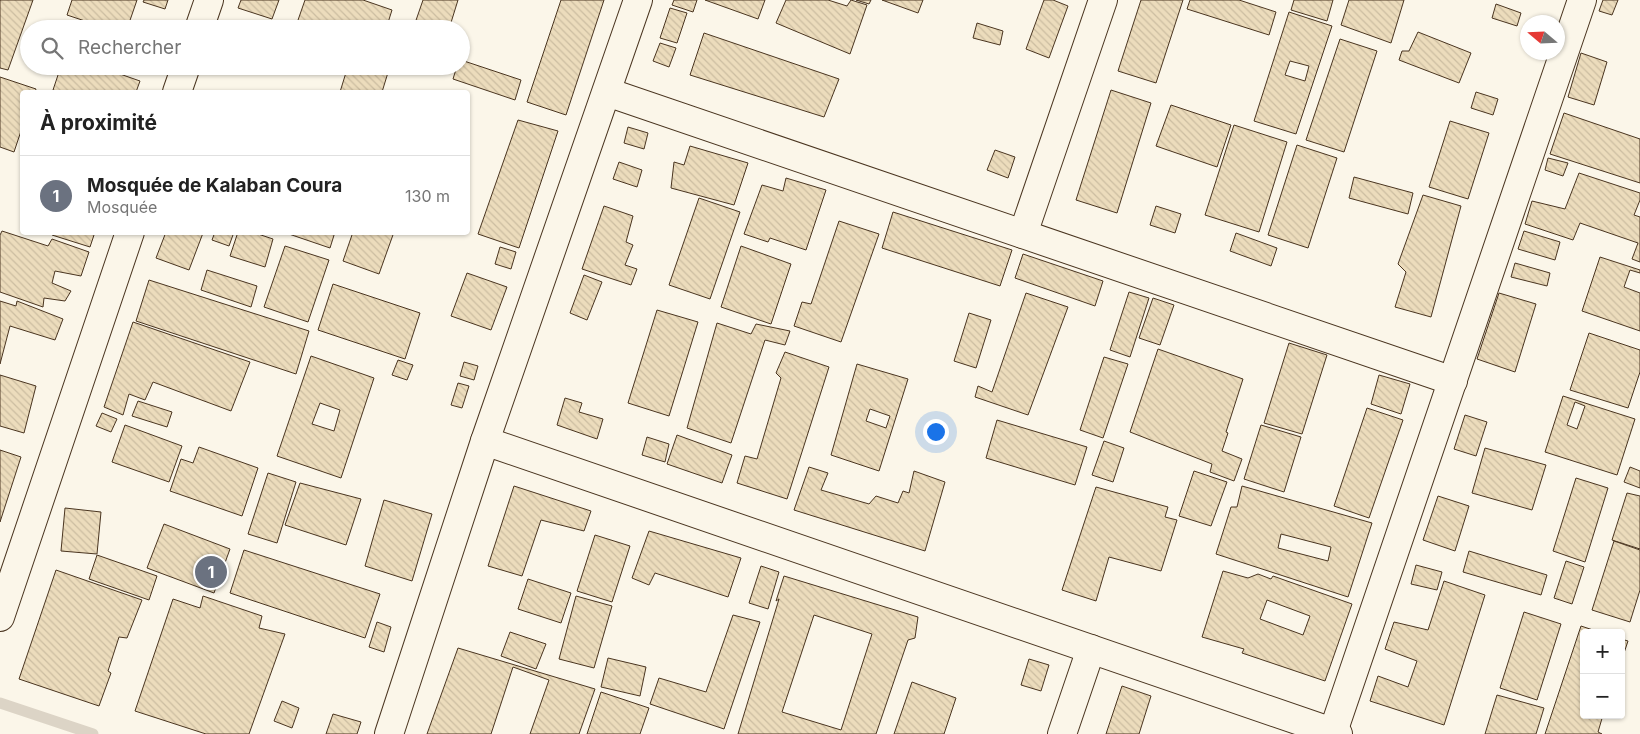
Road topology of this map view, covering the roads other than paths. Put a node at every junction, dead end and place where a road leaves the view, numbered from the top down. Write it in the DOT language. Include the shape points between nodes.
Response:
graph roads {
  1 [pos="209,0"];
  2 [pos="638,0"];
  3 [pos="1104,0"];
  4 [pos="1582,0"];
  5 [pos="202,20"];
  6 [pos="183,75"];
  7 [pos="179,90"];
  8 [pos="607,92"];
  9 [pos="1023,234"];
  10 [pos="129,235"];
  11 [pos="1453,381"];
  12 [pos="485,441"];
  13 [pos="0,617"];
  14 [pos="1091,649"];
  15 [pos="1336,733"];
  16 [pos="389,734"];
  17 [pos="1062,734"];
  1 -- 5 [label="street"];
  2 -- 8 [label="street"];
  3 -- 9 [label="street"];
  4 -- 11 [label="street"];
  6 -- 7 [label="street"];
  8 -- 9 [label="street"];
  8 -- 12 [label="street"];
  9 -- 11 [label="street"];
  10 -- 13 [label="street"];
  11 -- 15 [label="street"];
  12 -- 14 [label="street"];
  12 -- 16 [label="street"];
  14 -- 15 [label="street"];
  14 -- 17 [label="street"];
}
